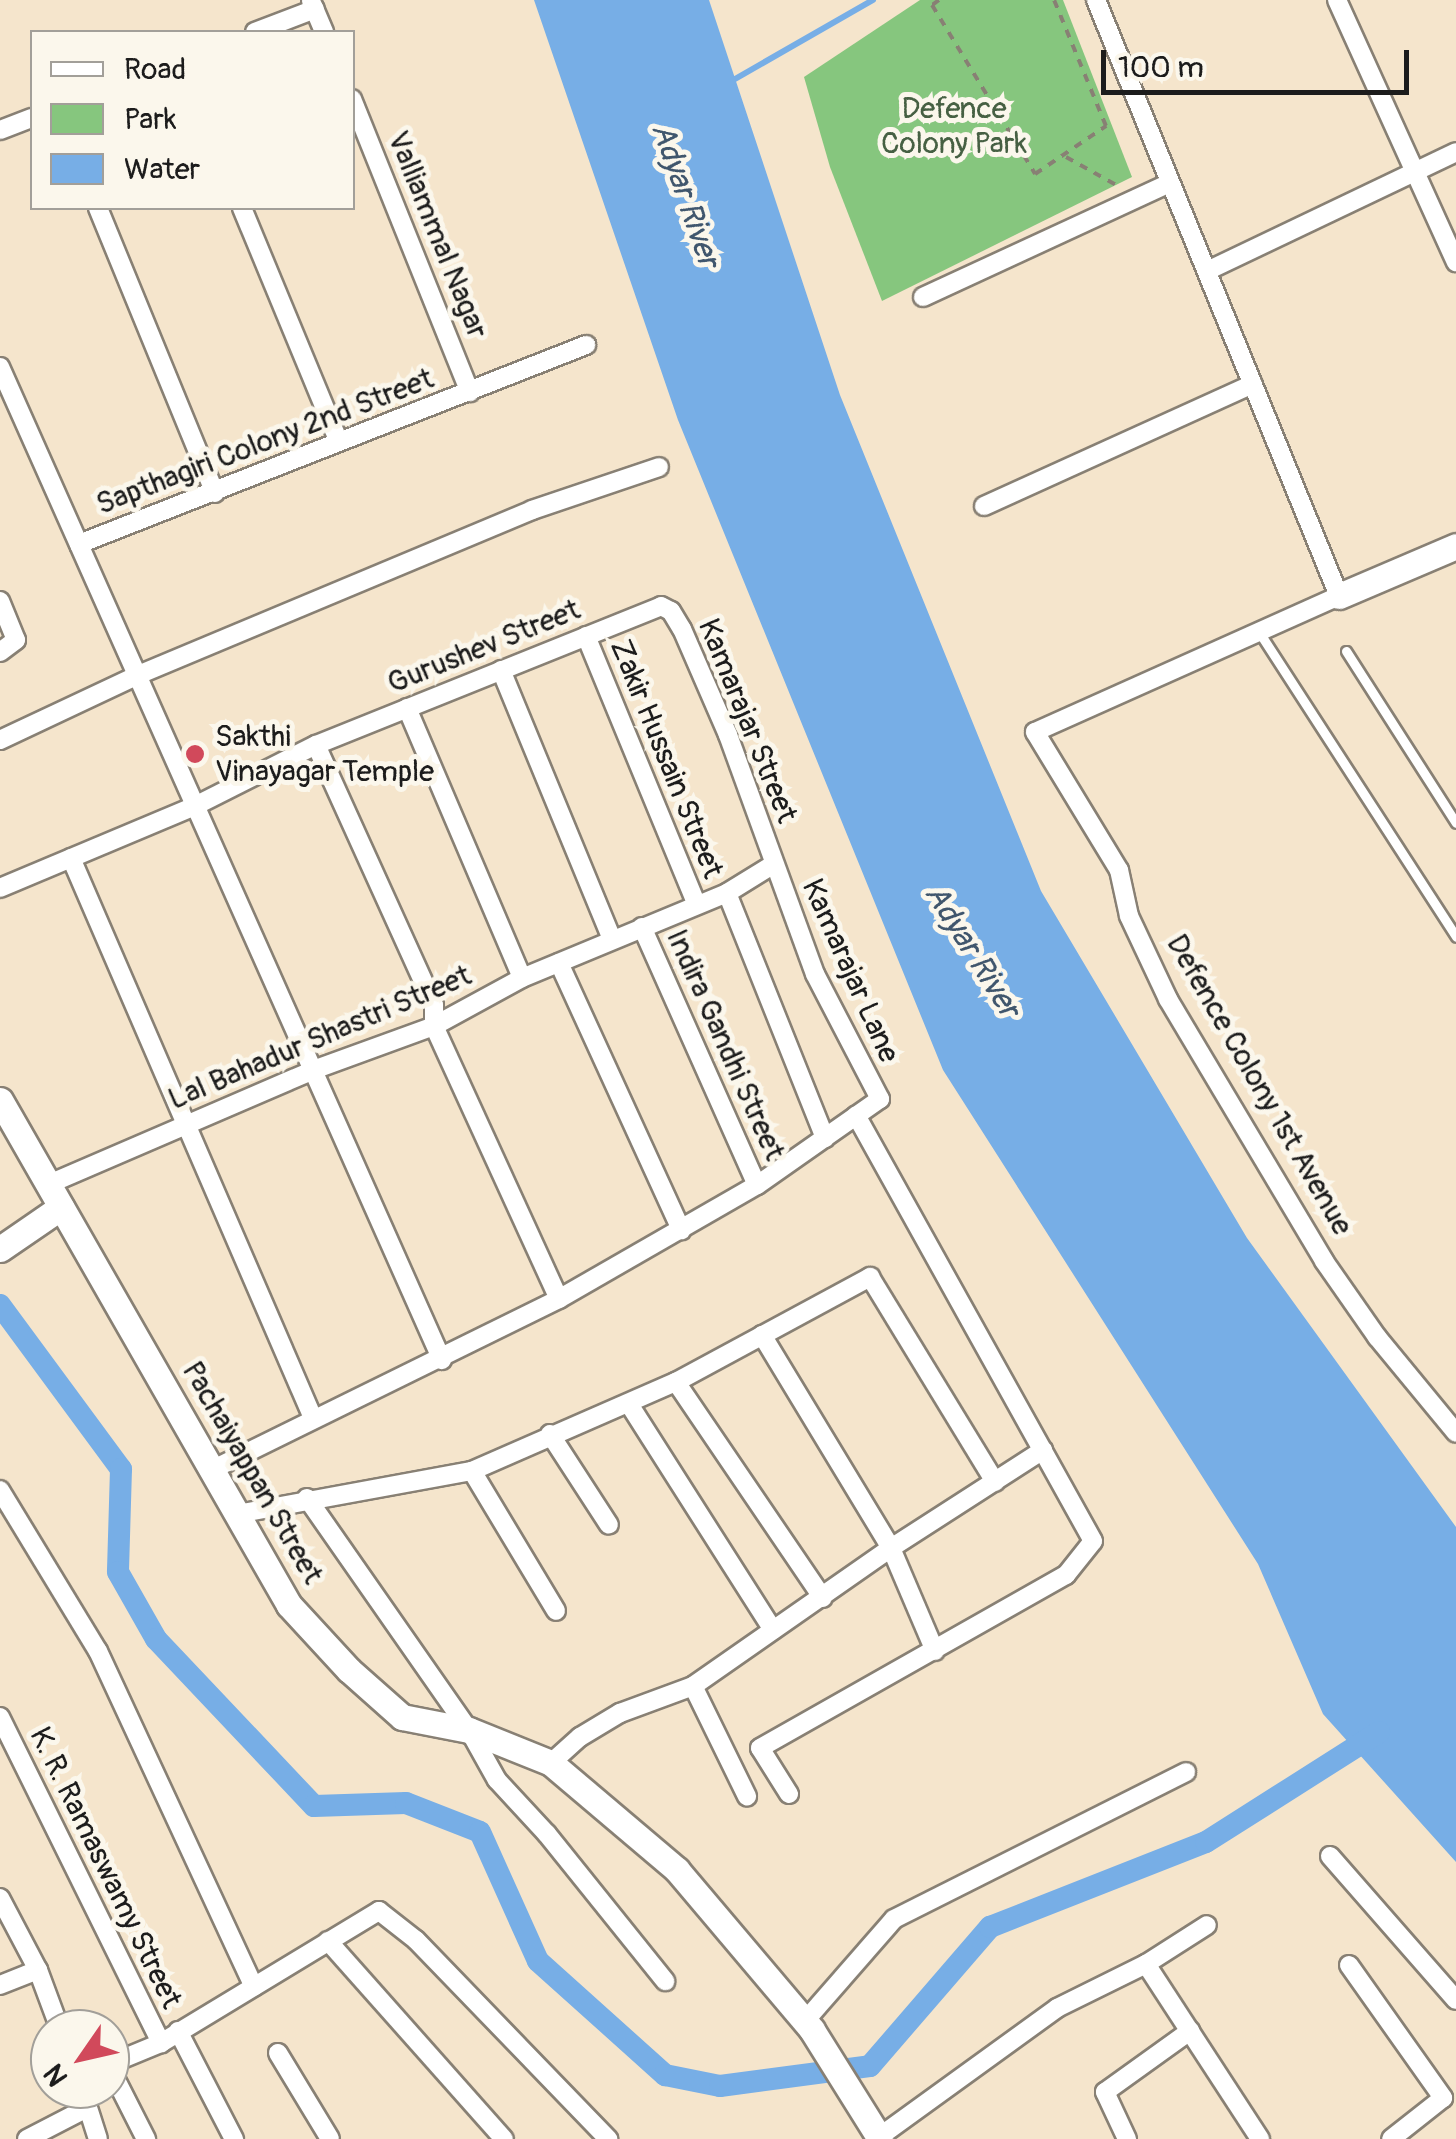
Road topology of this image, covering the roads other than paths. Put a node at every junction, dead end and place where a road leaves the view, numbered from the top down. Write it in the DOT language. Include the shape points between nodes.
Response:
graph roads {
  1 [pos="1096,0"];
  2 [pos="1337,0"];
  3 [pos="313,5"];
  4 [pos="259,30"];
  5 [pos="323,30"];
  6 [pos="355,106"];
  7 [pos="30,119"];
  8 [pos="0,130"];
  9 [pos="1456,152"];
  10 [pos="1414,171"];
  11 [pos="1170,183"];
  12 [pos="99,210"];
  13 [pos="243,210"];
  14 [pos="1456,262"];
  15 [pos="1207,271"];
  16 [pos="923,297"];
  17 [pos="586,345"];
  18 [pos="0,367"];
  19 [pos="1253,384"];
  20 [pos="470,392"];
  21 [pos="340,442"];
  22 [pos="659,467"];
  23 [pos="215,493"];
  24 [pos="984,506"];
  25 [pos="79,544"];
  26 [pos="1456,546"];
  27 [pos="1340,596"];
  28 [pos="0,601"];
  29 [pos="661,606"];
  30 [pos="1259,632"];
  31 [pos="586,636"];
  32 [pos="1346,651"];
  33 [pos="0,652"];
  34 [pos="501,670"];
  35 [pos="138,674"];
  36 [pos="407,708"];
  37 [pos="0,740"];
  38 [pos="316,746"];
  39 [pos="193,807"];
  40 [pos="1456,823"];
  41 [pos="71,858"];
  42 [pos="774,864"];
  43 [pos="0,888"];
  44 [pos="727,893"];
  45 [pos="696,904"];
  46 [pos="642,927"];
  47 [pos="1456,936"];
  48 [pos="612,939"];
  49 [pos="559,963"];
  50 [pos="522,978"];
  51 [pos="434,1026"];
  52 [pos="316,1069"];
  53 [pos="0,1100"];
  54 [pos="856,1115"];
  55 [pos="187,1126"];
  56 [pos="825,1138"];
  57 [pos="757,1184"];
  58 [pos="55,1196"];
  59 [pos="681,1230"];
  60 [pos="0,1249"];
  61 [pos="559,1299"];
  62 [pos="762,1335"];
  63 [pos="442,1360"];
  64 [pos="676,1382"];
  65 [pos="629,1404"];
  66 [pos="313,1418"];
  67 [pos="1456,1433"];
  68 [pos="550,1434"];
  69 [pos="1043,1450"];
  70 [pos="211,1470"];
  71 [pos="472,1471"];
  72 [pos="994,1482"];
  73 [pos="0,1490"];
  74 [pos="306,1498"];
  75 [pos="237,1514"];
  76 [pos="609,1525"];
  77 [pos="891,1548"];
  78 [pos="823,1598"];
  79 [pos="556,1611"];
  80 [pos="773,1630"];
  81 [pos="935,1651"];
  82 [pos="693,1686"];
  83 [pos="0,1717"];
  84 [pos="469,1730"];
  85 [pos="551,1763"];
  86 [pos="1186,1772"];
  87 [pos="788,1794"];
  88 [pos="747,1796"];
  89 [pos="1330,1856"];
  90 [pos="0,1898"];
  91 [pos="1207,1925"];
  92 [pos="328,1940"];
  93 [pos="1146,1964"];
  94 [pos="1349,1965"];
  95 [pos="38,1970"];
  96 [pos="665,1981"];
  97 [pos="0,1986"];
  98 [pos="254,1987"];
  99 [pos="1456,2000"];
  100 [pos="53,2009"];
  101 [pos="809,2026"];
  102 [pos="178,2031"];
  103 [pos="1190,2031"];
  104 [pos="161,2043"];
  105 [pos="278,2052"];
  106 [pos="130,2057"];
  107 [pos="130,2107"];
  108 [pos="85,2109"];
  109 [pos="87,2109"];
  110 [pos="876,2133"];
  111 [pos="26,2139"];
  112 [pos="98,2139"];
  113 [pos="146,2139"];
  114 [pos="234,2139"];
  115 [pos="330,2139"];
  116 [pos="504,2139"];
  117 [pos="608,2139"];
  118 [pos="1128,2139"];
  119 [pos="1260,2139"];
  120 [pos="1391,2139"];
  1 -- 11 [label="street"];
  2 -- 10 [label="street"];
  3 -- 4 [label="street"];
  3 -- 5 [label="street"];
  6 -- 20 [label="street, Valliammal Nagar"];
  7 -- 8 [label="street"];
  9 -- 10 [label="street"];
  10 -- 14 [label="street"];
  10 -- 15 [label="street"];
  11 -- 15 [label="street"];
  11 -- 16 [label="street"];
  12 -- 23 [label="street"];
  13 -- 21 [label="street"];
  15 -- 19 [label="street"];
  17 -- 20 [label="street, Sapthagiri Colony 2nd Street"];
  18 -- 25 [label="street"];
  19 -- 24 [label="street"];
  19 -- 27 [label="street"];
  20 -- 21 [label="street, Sapthagiri Colony 2nd Street"];
  21 -- 23 [label="street, Sapthagiri Colony 2nd Street"];
  22 -- 35 [label="street" via="532,510"];
  23 -- 25 [label="street, Sapthagiri Colony 2nd Street"];
  25 -- 35 [label="street"];
  26 -- 27 [label="main road, Defence Colony 1st Avenue"];
  27 -- 30 [label="street, Defence Colony 1st Avenue"];
  28 -- 33 [label="street" via="16,640"];
  29 -- 31 [label="street, Gurushev Street"];
  29 -- 42 [label="street, Kamarajar Street" via="682,629"];
  30 -- 47 [label="lane"];
  30 -- 67 [label="street, Defence Colony 1st Avenue" via="1034,732 1119,870 1128,916 1168,999 1324,1261 1376,1337"];
  31 -- 34 [label="street, Gurushev Street"];
  31 -- 45 [label="street, Zakir Hussain Street"];
  32 -- 40 [label="lane"];
  34 -- 36 [label="street, Gurushev Street"];
  34 -- 48 [label="street"];
  35 -- 37 [label="street"];
  35 -- 39 [label="street"];
  36 -- 38 [label="street, Gurushev Street"];
  36 -- 50 [label="street"];
  38 -- 39 [label="street, Gurushev Street"];
  38 -- 51 [label="street" via="434,1004"];
  39 -- 41 [label="street, Gurushev Street"];
  39 -- 52 [label="street"];
  41 -- 43 [label="street, Gurushev Street"];
  41 -- 55 [label="street"];
  42 -- 44 [label="street, Lal Bahadur Shastri Street"];
  42 -- 54 [label="street, Kamarajar Lane" via="815,974 880,1099"];
  44 -- 45 [label="street, Lal Bahadur Shastri Street"];
  44 -- 56 [label="street"];
  45 -- 46 [label="street, Lal Bahadur Shastri Street"];
  46 -- 48 [label="street, Lal Bahadur Shastri Street"];
  46 -- 57 [label="street, Indira Gandhi Street"];
  48 -- 49 [label="street, Lal Bahadur Shastri Street"];
  49 -- 50 [label="street, Lal Bahadur Shastri Street"];
  49 -- 59 [label="street"];
  50 -- 51 [label="street, Lal Bahadur Shastri Street"];
  51 -- 52 [label="street, Lal Bahadur Shastri Street"];
  51 -- 61 [label="street"];
  52 -- 55 [label="street, Lal Bahadur Shastri Street"];
  52 -- 63 [label="street"];
  53 -- 58 [label="main road, Pachaiyappan Street"];
  54 -- 56 [label="street"];
  54 -- 69 [label="street"];
  55 -- 58 [label="street, Lal Bahadur Shastri Street"];
  55 -- 66 [label="street"];
  56 -- 57 [label="street"];
  57 -- 59 [label="street"];
  58 -- 60 [label="main road"];
  58 -- 70 [label="main road, Pachaiyappan Street"];
  59 -- 61 [label="street"];
  61 -- 63 [label="street"];
  62 -- 64 [label="street"];
  62 -- 72 [label="street" via="870,1277"];
  62 -- 77 [label="street"];
  63 -- 66 [label="street"];
  64 -- 65 [label="street"];
  64 -- 78 [label="street"];
  65 -- 68 [label="street"];
  65 -- 80 [label="street"];
  66 -- 70 [label="street"];
  68 -- 71 [label="street"];
  68 -- 76 [label="street"];
  69 -- 72 [label="street"];
  69 -- 81 [label="street" via="1093,1541 1066,1575"];
  70 -- 75 [label="main road, Pachaiyappan Street"];
  71 -- 74 [label="street"];
  71 -- 79 [label="street"];
  72 -- 77 [label="street"];
  73 -- 98 [label="street" via="98,1651"];
  74 -- 75 [label="street"];
  74 -- 84 [label="street"];
  75 -- 84 [label="main road, Pachaiyappan Street" via="288,1605 349,1670 402,1716"];
  77 -- 78 [label="street"];
  77 -- 81 [label="street"];
  78 -- 80 [label="street"];
  80 -- 82 [label="street"];
  81 -- 87 [label="street" via="760,1748"];
  82 -- 85 [label="street" via="620,1713"];
  82 -- 88 [label="street"];
  83 -- 104 [label="street, K. R. Ramaswamy Street"];
  84 -- 85 [label="main road, Pachaiyappan Street"];
  84 -- 96 [label="street" via="497,1780"];
  85 -- 101 [label="main road, Pachaiyappan Street" via="677,1870"];
  86 -- 101 [label="street" via="894,1918"];
  89 -- 99 [label="street"];
  90 -- 95 [label="street"];
  91 -- 93 [label="street"];
  92 -- 98 [label="street"];
  92 -- 116 [label="street"];
  92 -- 117 [label="street" via="378,1911 416,1940"];
  93 -- 103 [label="street"];
  93 -- 110 [label="street" via="1058,2008"];
  94 -- 120 [label="street" via="1443,2098"];
  95 -- 97 [label="street"];
  95 -- 100 [label="street"];
  98 -- 102 [label="street"];
  101 -- 110 [label="main road, Pachaiyappan Street"];
  102 -- 104 [label="street"];
  102 -- 114 [label="street"];
  103 -- 118 [label="street" via="1105,2092"];
  103 -- 119 [label="street"];
  104 -- 106 [label="street"];
  105 -- 115 [label="street"];
  107 -- 113 [label="street"];
  108 -- 111 [label="street"];
  109 -- 112 [label="street"];
}
